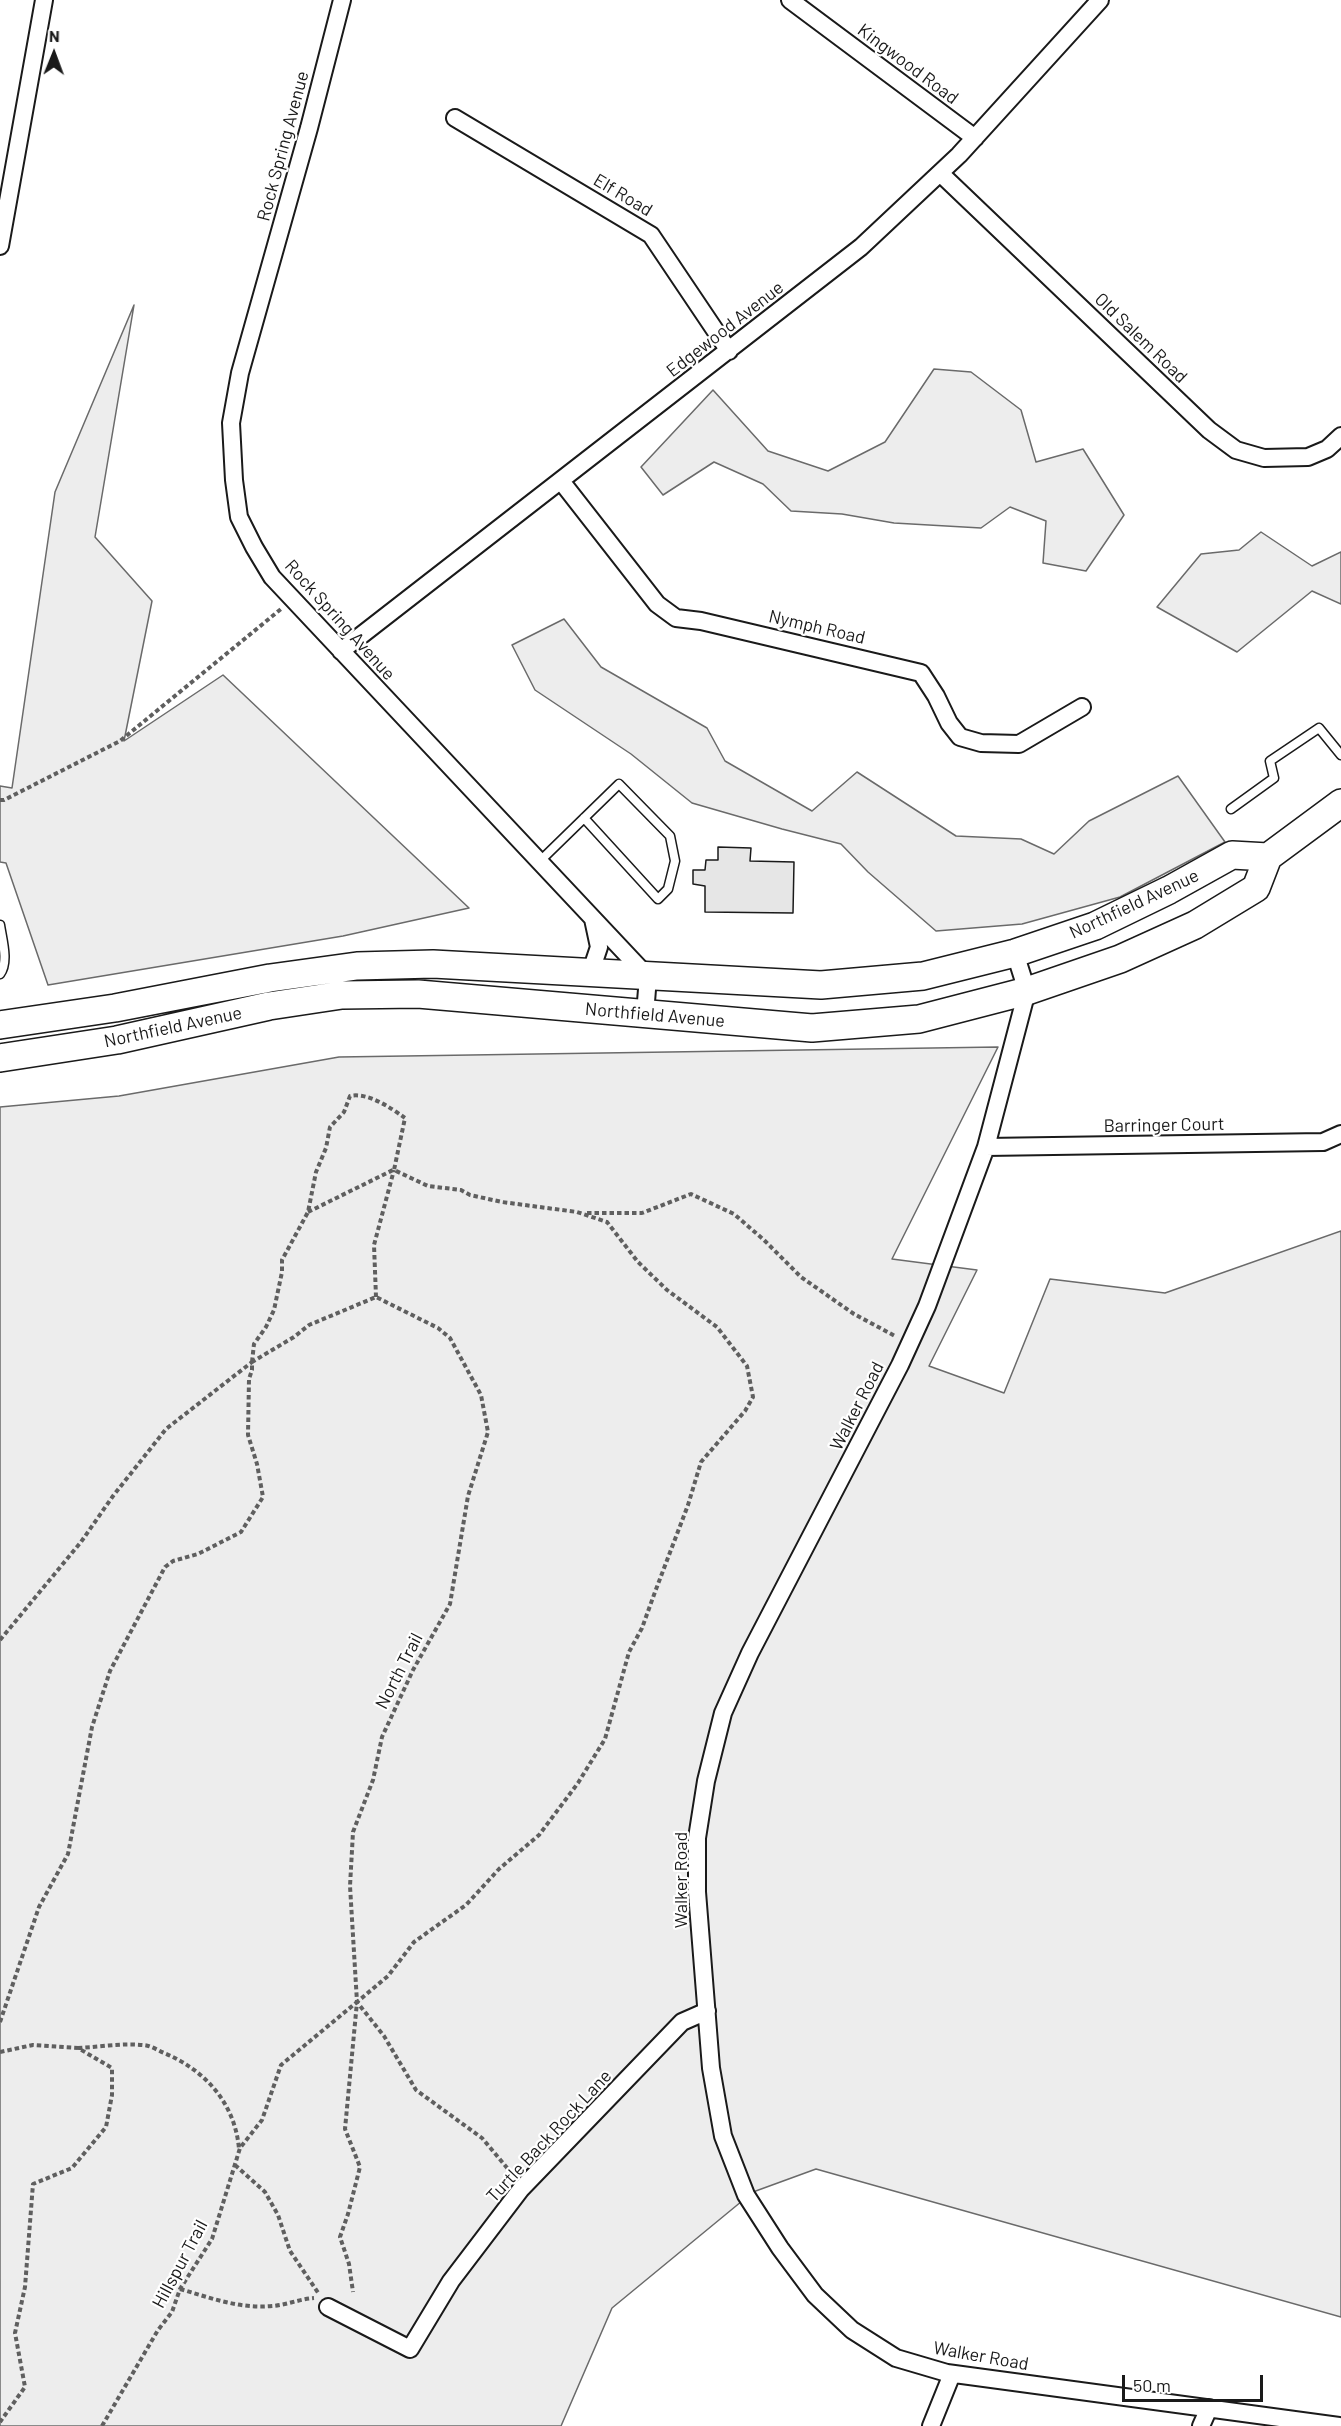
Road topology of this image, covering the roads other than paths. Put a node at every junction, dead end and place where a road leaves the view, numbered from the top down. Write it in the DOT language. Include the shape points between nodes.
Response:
graph roads {
  1 [pos="44,0"];
  2 [pos="342,0"];
  3 [pos="789,0"];
  4 [pos="1100,0"];
  5 [pos="455,118"];
  6 [pos="975,138"];
  7 [pos="940,173"];
  8 [pos="0,246"];
  9 [pos="729,351"];
  10 [pos="1341,436"];
  11 [pos="561,481"];
  12 [pos="341,651"];
  13 [pos="1082,707"];
  14 [pos="1341,755"];
  15 [pos="1341,803"];
  16 [pos="1231,809"];
  17 [pos="584,818"];
  18 [pos="1268,857"];
  19 [pos="539,862"];
  20 [pos="592,918"];
  21 [pos="0,925"];
  22 [pos="1015,953"];
  23 [pos="0,974"];
  24 [pos="590,974"];
  25 [pos="648,977"];
  26 [pos="1027,991"];
  27 [pos="645,1014"];
  28 [pos="0,1025"];
  29 [pos="0,1058"];
  30 [pos="1341,1134"];
  31 [pos="986,1147"];
  32 [pos="707,2011"];
  33 [pos="325,2302"];
  34 [pos="952,2374"];
  35 [pos="1209,2408"];
  36 [pos="931,2426"];
  37 [pos="1201,2426"];
  38 [pos="1339,2426"];
  1 -- 8 [label="street"];
  2 -- 12 [label="street, Rock Spring Avenue" via="240,373 231,423 239,517 272,577"];
  3 -- 6 [label="street, Kingwood Road"];
  4 -- 6 [label="street, Edgewood Avenue"];
  5 -- 9 [label="street, Elf Road" via="651,235"];
  6 -- 7 [label="street, Edgewood Avenue"];
  7 -- 9 [label="street, Edgewood Avenue" via="861,247"];
  7 -- 10 [label="street, Old Salem Road" via="1209,430 1236,450 1264,458 1308,457 1327,449"];
  9 -- 11 [label="street, Edgewood Avenue"];
  11 -- 12 [label="street, Edgewood Avenue"];
  11 -- 13 [label="street, Nymph Road" via="657,604 676,618 921,673 960,737 981,743 1019,744"];
  12 -- 19 [label="street, Rock Spring Avenue"];
  14 -- 16 [label="lane" via="1319,728 1270,761 1274,778"];
  15 -- 18 [label="main road"];
  17 -- 17 [label="lane" via="620,784 670,836 675,861 668,889 658,899"];
  17 -- 19 [label="lane"];
  18 -- 22 [label="main road, Northfield Avenue" via="1232,855 1095,926"];
  18 -- 26 [label="main road, Northfield Avenue" via="1256,888 1196,925 1120,959"];
  19 -- 20 [label="street, Rock Spring Avenue"];
  20 -- 24 [label="street" via="599,947"];
  20 -- 25 [label="street, Rock Spring Avenue"];
  21 -- 23 [label="lane" via="4,961"];
  22 -- 25 [label="main road, Northfield Avenue" via="923,976 821,985"];
  22 -- 26 [label="street"];
  24 -- 25 [label="main road, Northfield Avenue"];
  24 -- 28 [label="main road, Northfield Avenue" via="433,964 357,966"];
  25 -- 27 [label="street"];
  26 -- 27 [label="main road, Northfield Avenue" via="919,1019 812,1028"];
  26 -- 31 [label="street, Walker Road"];
  27 -- 29 [label="main road, Northfield Avenue" via="418,994 342,995 268,1006 117,1040"];
  30 -- 31 [label="street, Barringer Court" via="1323,1142"];
  31 -- 32 [label="street, Walker Road" via="932,1295 909,1346 750,1653 723,1713 697,1838 697,1892"];
  32 -- 33 [label="street, Turtle Back Rock Lane" via="682,2022 521,2189 451,2281 410,2349"];
  32 -- 34 [label="street, Walker Road" via="711,2068 723,2136 746,2195 780,2248 815,2295 852,2330 896,2358"];
  34 -- 35 [label="street, Walker Road"];
  34 -- 36 [label="street"];
  35 -- 37 [label="street"];
  35 -- 38 [label="street, Walker Road"];
}
